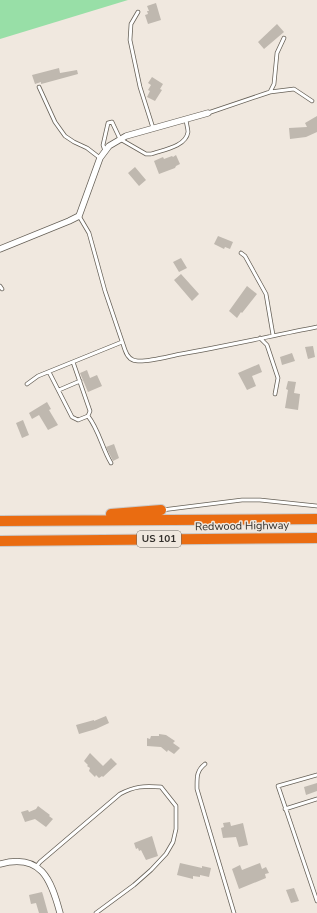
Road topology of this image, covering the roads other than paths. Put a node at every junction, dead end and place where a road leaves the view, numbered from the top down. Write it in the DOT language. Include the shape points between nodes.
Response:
graph roads {
  1 [pos="138,12"];
  2 [pos="284,38"];
  3 [pos="39,87"];
  4 [pos="270,92"];
  5 [pos="312,101"];
  6 [pos="208,113"];
  7 [pos="186,119"];
  8 [pos="153,128"];
  9 [pos="120,139"];
  10 [pos="105,151"];
  11 [pos="100,158"];
  12 [pos="79,216"];
  13 [pos="0,249"];
  14 [pos="241,253"];
  15 [pos="317,327"];
  16 [pos="273,335"];
  17 [pos="260,338"];
  18 [pos="122,342"];
  19 [pos="73,362"];
  20 [pos="49,372"];
  21 [pos="80,382"];
  22 [pos="27,384"];
  23 [pos="58,390"];
  24 [pos="275,394"];
  25 [pos="88,416"];
  26 [pos="111,463"];
  27 [pos="317,506"];
  28 [pos="161,510"];
  29 [pos="317,519"];
  30 [pos="0,521"];
  31 [pos="12,521"];
  32 [pos="317,538"];
  33 [pos="0,541"];
  34 [pos="206,764"];
  35 [pos="317,775"];
  36 [pos="317,799"];
  37 [pos="285,809"];
  38 [pos="0,864"];
  39 [pos="36,867"];
  40 [pos="317,901"];
  41 [pos="60,913"];
  42 [pos="96,913"];
  43 [pos="234,913"];
  1 -- 8 [label="lane" via="131,24 130,40 140,87"];
  2 -- 4 [label="lane" via="277,53 274,84"];
  3 -- 11 [label="lane" via="55,122 65,136"];
  4 -- 5 [label="lane" via="294,89"];
  4 -- 6 [label="lane"];
  6 -- 7 [label="street"];
  7 -- 8 [label="street"];
  7 -- 9 [label="lane" via="188,131 183,141 151,154 146,154"];
  8 -- 9 [label="street"];
  9 -- 10 [label="street"];
  9 -- 10 [label="lane" via="112,122 108,123"];
  10 -- 11 [label="street"];
  11 -- 12 [label="street"];
  12 -- 13 [label="street"];
  12 -- 18 [label="lane" via="89,234"];
  14 -- 16 [label="lane" via="266,294"];
  15 -- 16 [label="lane"];
  16 -- 17 [label="lane"];
  17 -- 18 [label="lane" via="141,361 129,358"];
  17 -- 24 [label="lane" via="267,346 278,378"];
  18 -- 19 [label="lane"];
  19 -- 20 [label="lane"];
  19 -- 21 [label="lane"];
  20 -- 22 [label="lane"];
  20 -- 23 [label="lane"];
  21 -- 23 [label="lane"];
  21 -- 25 [label="lane" via="90,411"];
  23 -- 25 [label="lane" via="72,417 78,420"];
  25 -- 26 [label="lane" via="94,423 105,454"];
  27 -- 28 [label="lane" via="242,500"];
  28 -- 31 [label="highway"];
  29 -- 31 [label="highway, Redwood Highway / US 101"];
  30 -- 31 [label="highway, Redwood Highway / US 101"];
  32 -- 33 [label="highway, Redwood Highway / US 101"];
  34 -- 43 [label="lane" via="198,773 197,789"];
  35 -- 37 [label="lane" via="278,786"];
  36 -- 37 [label="lane"];
  37 -- 40 [label="lane"];
  38 -- 39 [label="street" via="19,861"];
  39 -- 41 [label="street" via="42,870 51,884"];
  39 -- 42 [label="lane" via="120,794 144,786 161,787 176,806 174,842 151,870"];
}
